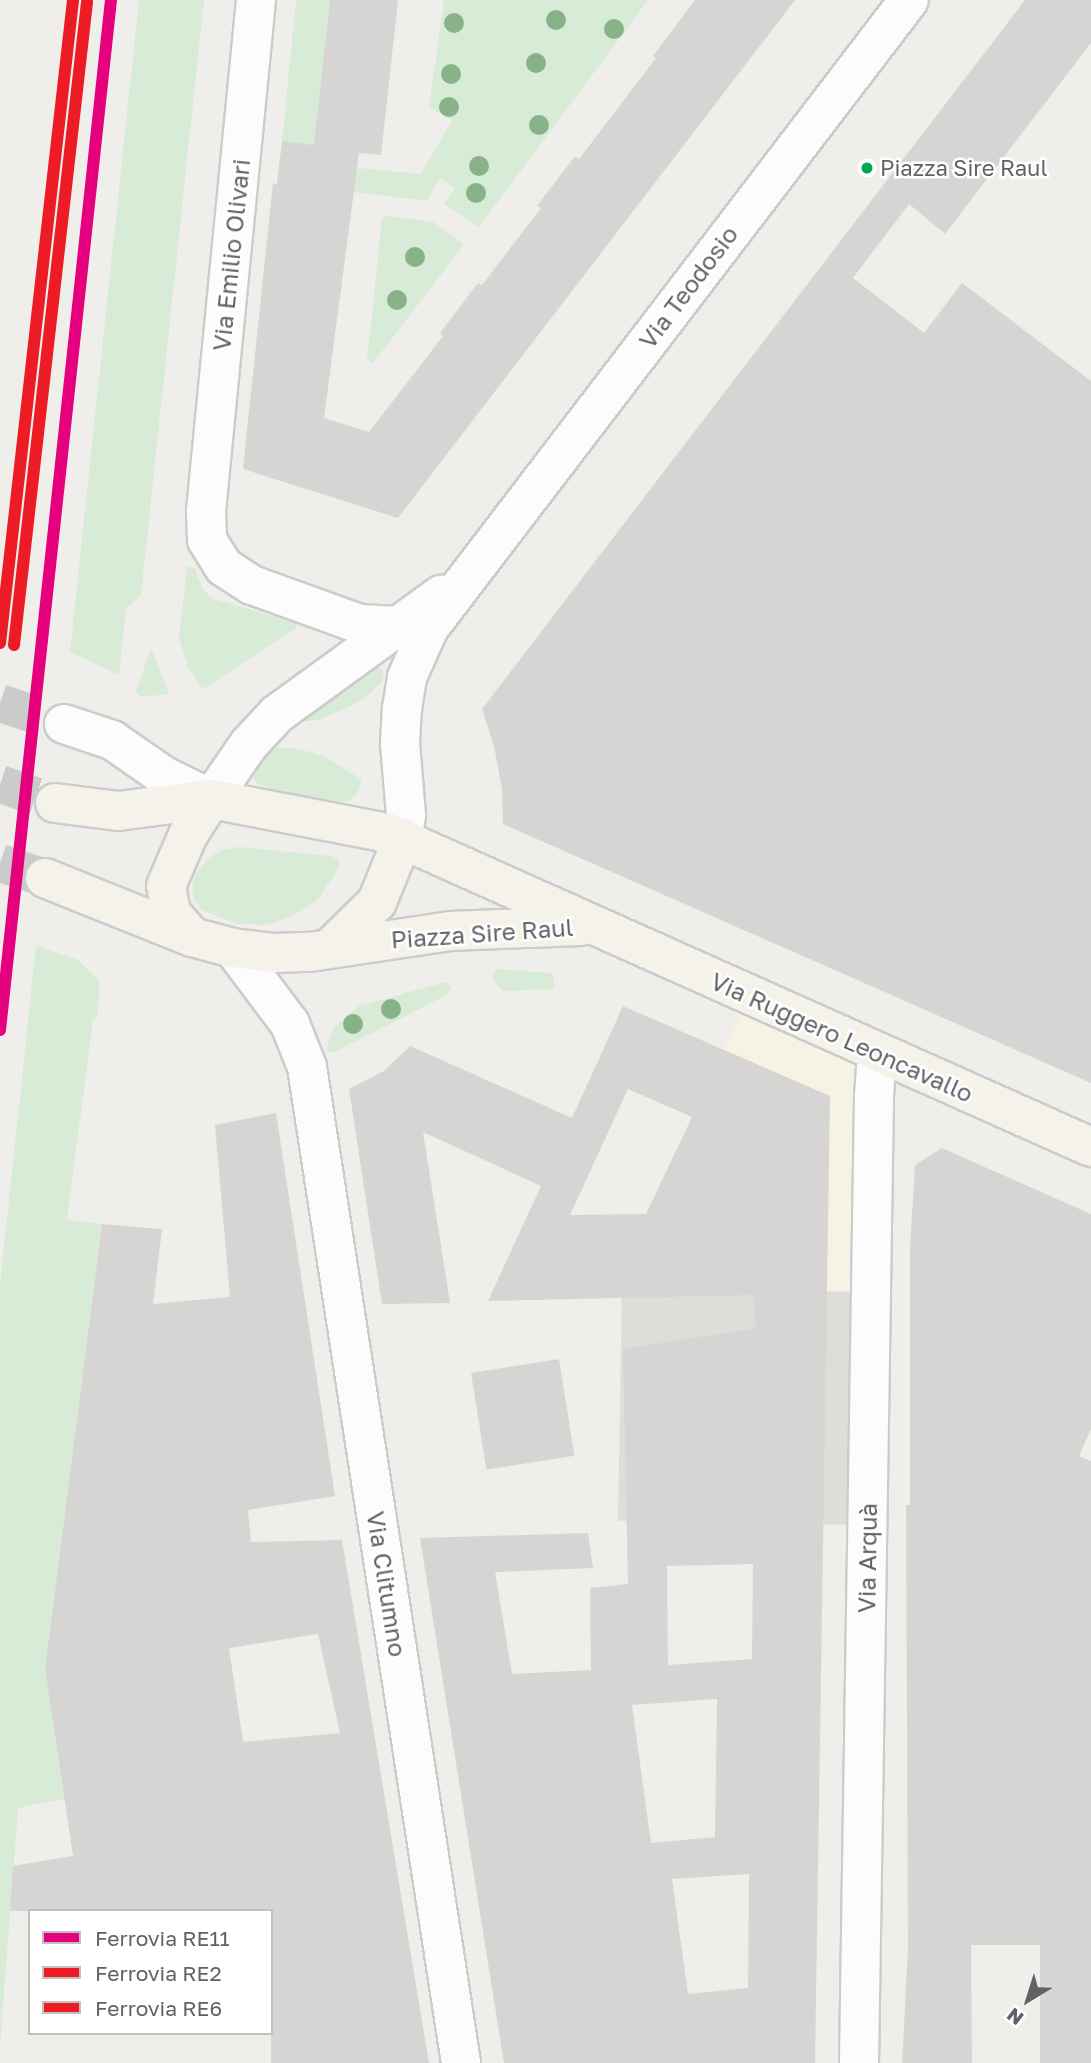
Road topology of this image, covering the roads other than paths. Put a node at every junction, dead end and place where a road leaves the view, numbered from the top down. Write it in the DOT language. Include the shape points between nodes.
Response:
graph roads {
  1 [pos="256,0"];
  2 [pos="909,0"];
  3 [pos="468,575"];
  4 [pos="400,626"];
  5 [pos="64,724"];
  6 [pos="211,799"];
  7 [pos="55,803"];
  8 [pos="403,838"];
  9 [pos="45,878"];
  10 [pos="593,926"];
  11 [pos="192,937"];
  12 [pos="331,947"];
  13 [pos="233,948"];
  14 [pos="877,1053"];
  15 [pos="1091,1147"];
  16 [pos="460,2063"];
  17 [pos="859,2063"];
  1 -- 4 [label="street, Via Emilio Olivari" via="206,511 207,540 224,567 242,580 360,624"];
  2 -- 3 [label="street, Via Teodosio"];
  3 -- 4 [label="street"];
  3 -- 8 [label="street, Piazza Sire Raul" via="429,628 407,677 401,735"];
  4 -- 6 [label="street" via="277,714 249,744"];
  5 -- 6 [label="street" via="112,740 164,776"];
  6 -- 7 [label="main road, Piazza Sire Raul" via="118,811"];
  6 -- 8 [label="main road, Piazza Sire Raul" via="360,825"];
  6 -- 11 [label="main road" via="188,835 166,886 171,913"];
  8 -- 10 [label="main road, Piazza Sire Raul"];
  8 -- 12 [label="main road, Piazza Sire Raul" via="377,902"];
  9 -- 11 [label="main road, Piazza Sire Raul"];
  10 -- 12 [label="main road, Piazza Sire Raul" via="450,931"];
  10 -- 14 [label="main road, Via Ruggero Leoncavallo"];
  11 -- 13 [label="main road, Piazza Sire Raul"];
  12 -- 13 [label="main road, Piazza Sire Raul" via="281,953"];
  13 -- 16 [label="street, Via Clitumno" via="290,1024 307,1067"];
  14 -- 15 [label="main road, Via Ruggero Leoncavallo"];
  14 -- 17 [label="street, Via Arquà"];
}
